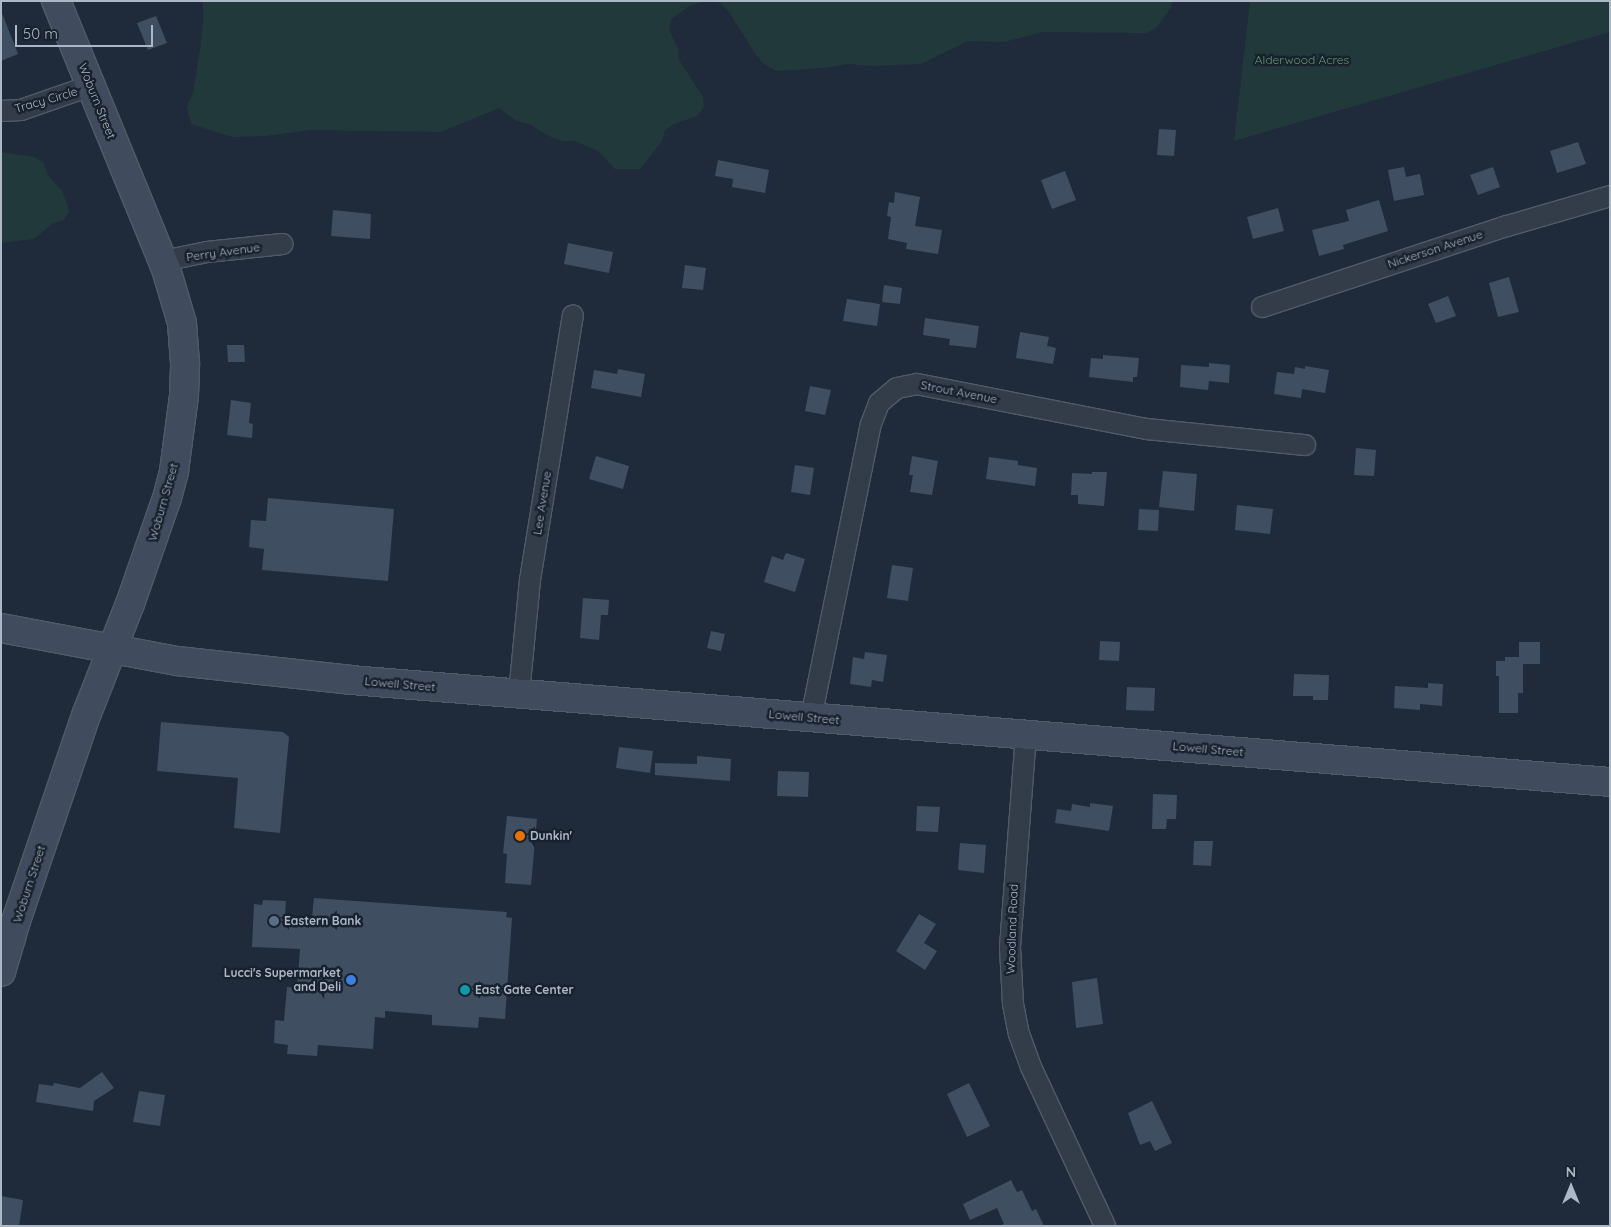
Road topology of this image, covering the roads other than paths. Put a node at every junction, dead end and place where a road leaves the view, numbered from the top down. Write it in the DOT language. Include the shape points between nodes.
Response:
graph roads {
  1 [pos="56,1"];
  2 [pos="90,86"];
  3 [pos="1,111"];
  4 [pos="1610,196"];
  5 [pos="283,244"];
  6 [pos="162,261"];
  7 [pos="1262,307"];
  8 [pos="573,315"];
  9 [pos="1305,445"];
  10 [pos="1,628"];
  11 [pos="111,650"];
  12 [pos="518,694"];
  13 [pos="811,718"];
  14 [pos="1026,734"];
  15 [pos="1610,782"];
  16 [pos="1,972"];
  17 [pos="1106,1226"];
  1 -- 2 [label="main road, Woburn Street"];
  2 -- 3 [label="street, Tracy Circle" via="21,110"];
  2 -- 6 [label="main road, Woburn Street"];
  4 -- 7 [label="street, Nickerson Avenue" via="1507,226"];
  5 -- 6 [label="street, Perry Avenue" via="208,252"];
  6 -- 11 [label="main road, Woburn Street" via="177,303 185,345 180,437 167,498"];
  8 -- 12 [label="street, Lee Avenue" via="530,580"];
  9 -- 13 [label="street, Strout Avenue" via="1147,429 917,384 894,389 880,402 871,424"];
  10 -- 11 [label="main road, Lowell Street"];
  11 -- 12 [label="main road, Lowell Street" via="213,666"];
  11 -- 16 [label="main road, Woburn Street" via="44,838"];
  12 -- 13 [label="main road, Lowell Street"];
  13 -- 14 [label="main road, Lowell Street"];
  14 -- 15 [label="main road, Lowell Street"];
  14 -- 17 [label="street, Woodland Road" via="1010,947 1013,1004 1031,1067"];
}
